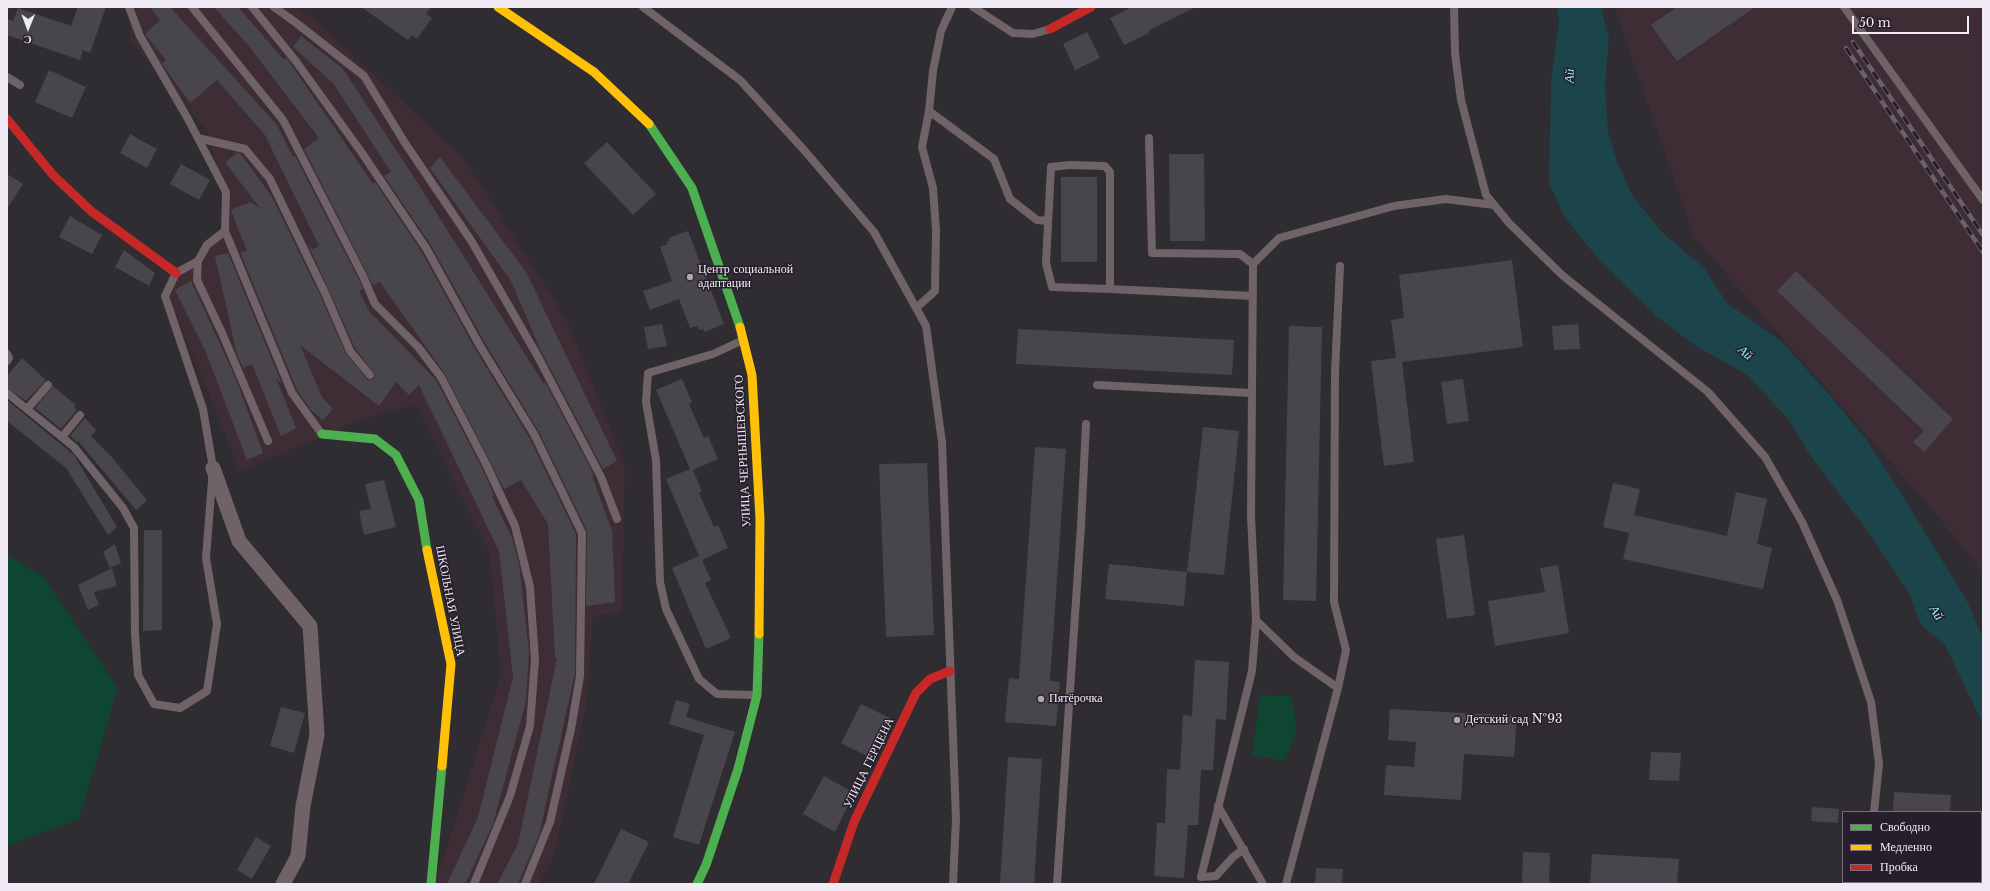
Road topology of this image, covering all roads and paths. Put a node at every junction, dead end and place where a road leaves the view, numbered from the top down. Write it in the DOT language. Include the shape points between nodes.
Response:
graph roads {
  1 [pos="128,7"];
  2 [pos="192,7"];
  3 [pos="252,7"];
  4 [pos="274,7"];
  5 [pos="498,7"];
  6 [pos="642,7"];
  7 [pos="952,7"];
  8 [pos="973,7"];
  9 [pos="1091,7"];
  10 [pos="1454,7"];
  11 [pos="1844,7"];
  12 [pos="1050,29"];
  13 [pos="7,77"];
  14 [pos="20,85"];
  15 [pos="929,111"];
  16 [pos="7,119"];
  17 [pos="198,138"];
  18 [pos="1149,138"];
  19 [pos="1983,200"];
  20 [pos="1494,205"];
  21 [pos="1048,221"];
  22 [pos="225,231"];
  23 [pos="198,261"];
  24 [pos="1253,264"];
  25 [pos="1340,266"];
  26 [pos="176,273"];
  27 [pos="1110,289"];
  28 [pos="1253,296"];
  29 [pos="916,308"];
  30 [pos="744,339"];
  31 [pos="7,354"];
  32 [pos="7,361"];
  33 [pos="370,375"];
  34 [pos="48,385"];
  35 [pos="1097,385"];
  36 [pos="7,393"];
  37 [pos="1251,393"];
  38 [pos="27,409"];
  39 [pos="80,415"];
  40 [pos="1086,424"];
  41 [pos="322,434"];
  42 [pos="62,437"];
  43 [pos="268,441"];
  44 [pos="213,468"];
  45 [pos="617,519"];
  46 [pos="1256,620"];
  47 [pos="950,671"];
  48 [pos="1338,688"];
  49 [pos="757,694"];
  50 [pos="1218,806"];
  51 [pos="1874,811"];
  52 [pos="1244,849"];
  53 [pos="283,884"];
  54 [pos="431,884"];
  55 [pos="474,884"];
  56 [pos="525,884"];
  57 [pos="697,884"];
  58 [pos="833,884"];
  59 [pos="953,884"];
  60 [pos="1057,884"];
  61 [pos="1263,884"];
  62 [pos="1286,884"];
  1 -- 17 [label="lane" via="140,36"];
  2 -- 55 [label="lane" via="283,120 375,304 418,347 441,377 515,526 530,587 534,660 530,726 510,796"];
  3 -- 56 [label="lane" via="295,60 362,152 426,248 480,346 534,434 582,533 580,676 550,822"];
  4 -- 45 [label="lane" via="364,76 472,242 601,477"];
  5 -- 30 [label="street, УЛИЦА ЧЕРНЫШЕВСКОГО" via="594,72 652,127 692,188"];
  6 -- 29 [label="lane" via="740,80 804,150 874,232"];
  7 -- 15 [label="lane" via="941,31"];
  8 -- 12 [label="lane" via="1013,33 1033,34"];
  9 -- 12 [label="street"];
  10 -- 20 [label="lane" via="1455,53 1462,100 1486,195"];
  11 -- 19 [label="lane"];
  13 -- 14 [label="lane"];
  15 -- 21 [label="lane" via="994,159 1010,199 1037,220"];
  15 -- 29 [label="lane" via="922,147 933,188 936,230 935,291"];
  16 -- 26 [label="street" via="53,175 91,211"];
  17 -- 22 [label="lane" via="226,192"];
  17 -- 33 [label="lane" via="245,149 270,179 350,351"];
  18 -- 24 [label="lane" via="1152,253 1240,254"];
  20 -- 24 [label="lane" via="1446,199 1394,206 1279,238"];
  20 -- 51 [label="lane" via="1562,275 1708,392 1765,457 1802,522 1837,600 1871,702 1878,764"];
  21 -- 27 [label="lane" via="1046,264 1052,287"];
  21 -- 27 [label="lane" via="1051,167 1105,166 1110,172"];
  22 -- 23 [label="lane" via="207,245"];
  22 -- 41 [label="lane" via="292,393"];
  23 -- 26 [label="lane"];
  23 -- 43 [label="lane" via="196,280 222,333"];
  24 -- 28 [label="lane"];
  25 -- 48 [label="lane" via="1335,372 1334,602 1346,650"];
  26 -- 44 [label="lane" via="165,296 203,409"];
  27 -- 28 [label="lane"];
  28 -- 37 [label="lane"];
  29 -- 47 [label="lane" via="926,326 942,442"];
  30 -- 49 [label="street, УЛИЦА ЧЕРНЫШЕВСКОГО" via="752,375 760,519"];
  30 -- 49 [label="lane" via="713,354 648,372 646,402 656,460 660,582 666,608 699,679 717,694"];
  31 -- 32 [label="lane"];
  34 -- 38 [label="lane"];
  35 -- 37 [label="lane"];
  36 -- 38 [label="lane"];
  37 -- 46 [label="lane" via="1251,516"];
  38 -- 42 [label="lane"];
  39 -- 42 [label="lane"];
  40 -- 60 [label="lane"];
  41 -- 54 [label="street, ШКОЛЬНАЯ УЛИЦА" via="375,439 396,455 419,500 431,574 451,664"];
  42 -- 44 [label="lane" via="74,447 113,496 134,528 138,675 154,704 180,708 207,691 216,624 206,558"];
  44 -- 53 [label="street" via="239,541 310,626 317,736 303,806 298,856"];
  46 -- 48 [label="lane" via="1294,657"];
  46 -- 50 [label="lane" via="1252,671"];
  47 -- 58 [label="street, УЛИЦА ГЕРЦЕНА" via="930,679 916,693 854,822"];
  47 -- 59 [label="lane" via="956,819"];
  48 -- 62 [label="lane"];
  49 -- 57 [label="street, УЛИЦА ЧЕРНЫШЕВСКОГО" via="738,769 706,865"];
  50 -- 52 [label="lane"];
  50 -- 52 [label="lane" via="1201,877 1216,876 1232,857"];
  52 -- 61 [label="lane"];
}
